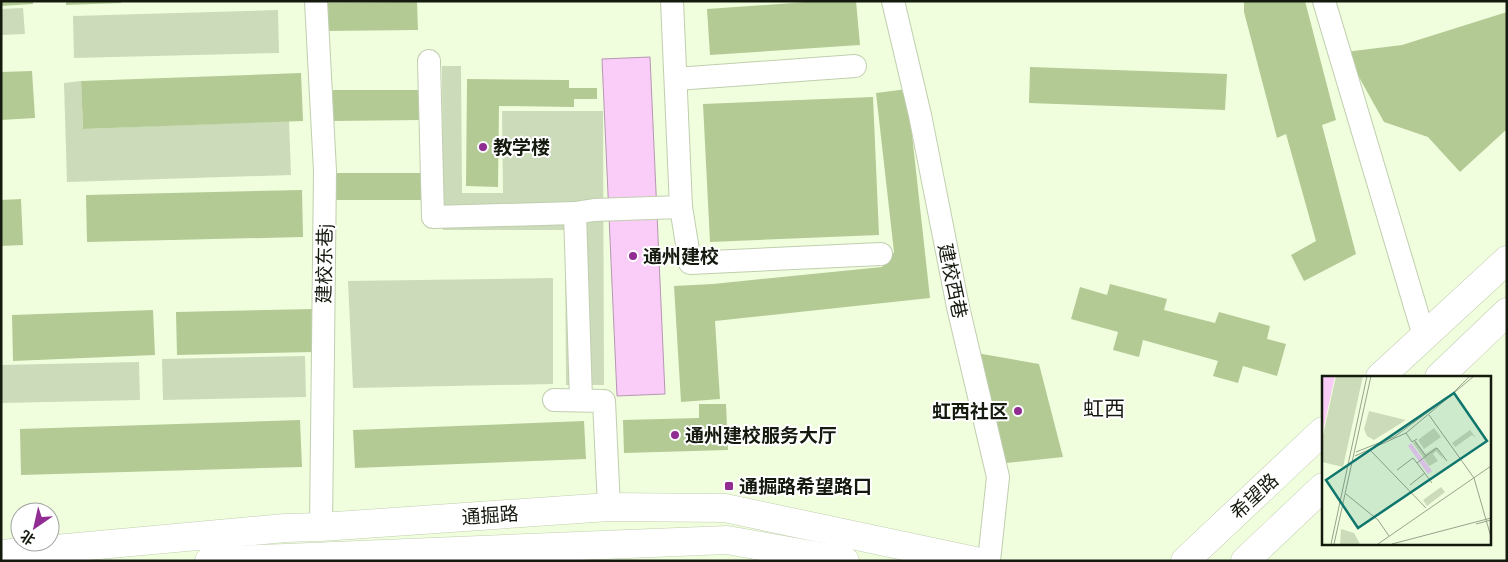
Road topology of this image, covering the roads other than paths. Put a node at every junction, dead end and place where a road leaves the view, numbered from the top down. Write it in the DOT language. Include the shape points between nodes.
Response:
graph roads {
  1 [pos="316,1"];
  2 [pos="672,1"];
  3 [pos="894,1"];
  4 [pos="1324,1"];
  5 [pos="429,60"];
  6 [pos="855,66"];
  7 [pos="676,79"];
  8 [pos="672,208"];
  9 [pos="584,211"];
  10 [pos="881,254"];
  11 [pos="1507,260"];
  12 [pos="1507,312"];
  13 [pos="1424,336"];
  14 [pos="1381,376"];
  15 [pos="1440,376"];
  16 [pos="554,400"];
  17 [pos="581,400"];
  18 [pos="1322,431"];
  19 [pos="1322,488"];
  20 [pos="609,507"];
  21 [pos="321,527"];
  22 [pos="1,554"];
  23 [pos="209,561"];
  24 [pos="845,561"];
  25 [pos="975,561"];
  26 [pos="989,561"];
  27 [pos="1185,561"];
  28 [pos="1245,561"];
  1 -- 21 [label="street, 建校东巷j" via="325,172"];
  2 -- 7 [label="street"];
  3 -- 26 [label="street, 建校西巷" via="958,307 998,477"];
  4 -- 13 [label="street"];
  5 -- 9 [label="street" via="433,217"];
  6 -- 7 [label="street"];
  7 -- 8 [label="street"];
  8 -- 9 [label="street"];
  8 -- 10 [label="street" via="690,264"];
  9 -- 17 [label="street"];
  11 -- 13 [label="main road"];
  12 -- 15 [label="main road"];
  13 -- 14 [label="main road"];
  16 -- 17 [label="street"];
  17 -- 20 [label="street" via="604,401"];
  18 -- 27 [label="main road, 希望路"];
  19 -- 28 [label="main road"];
  20 -- 21 [label="main road, 通掘路"];
  20 -- 25 [label="main road, 通掘路" via="725,508"];
  21 -- 22 [label="main road, 通掘路"];
  23 -- 24 [label="main road, 通掘路" via="727,540"];
}
